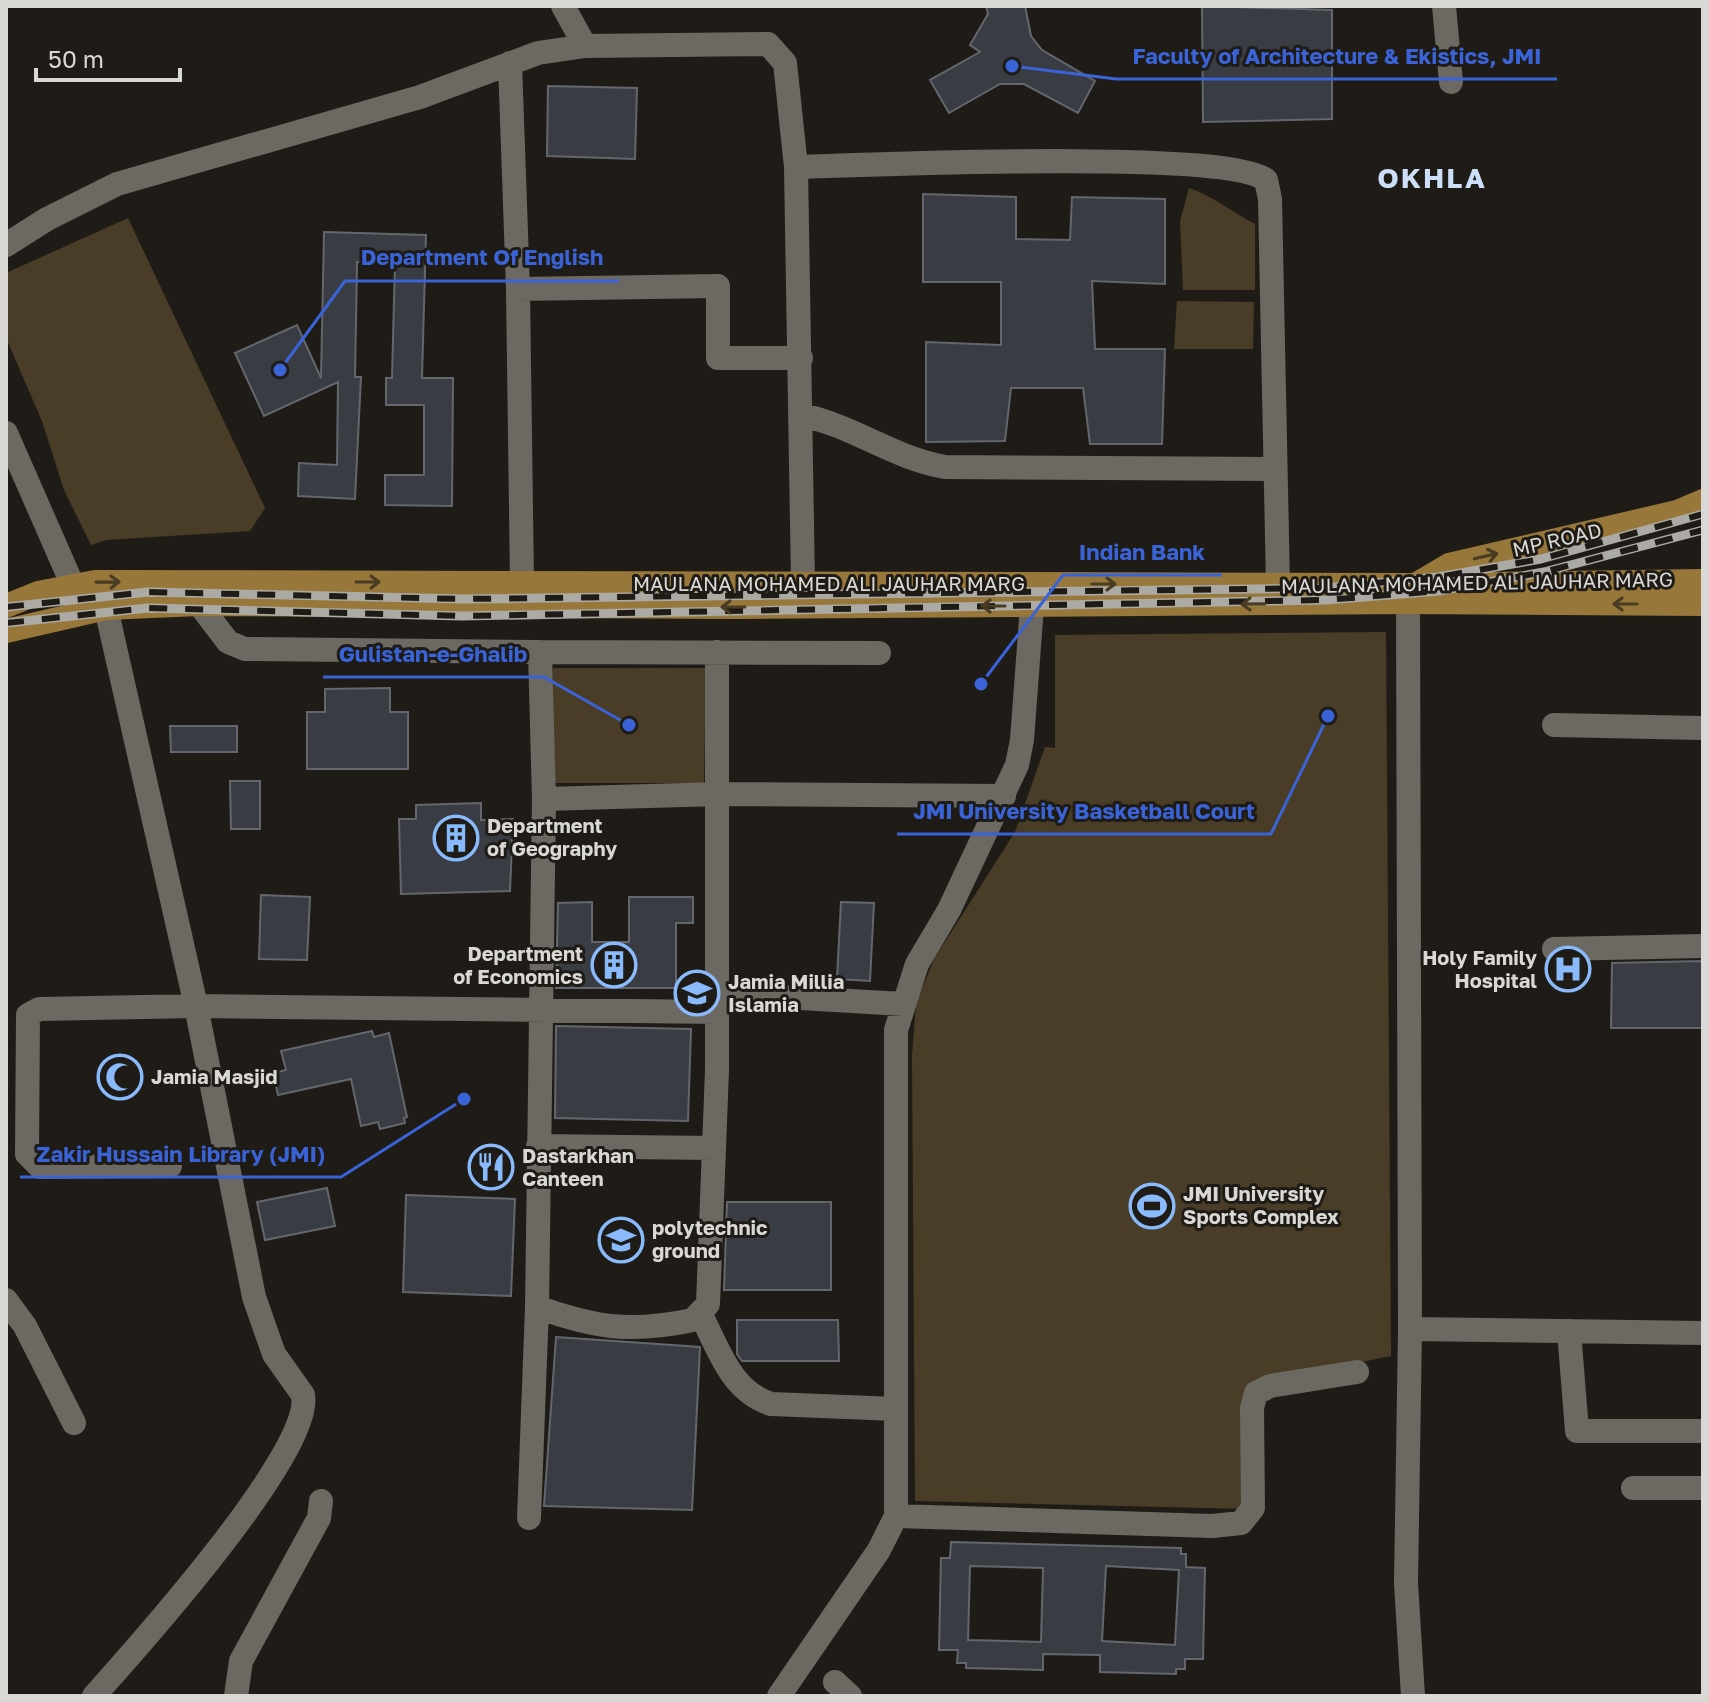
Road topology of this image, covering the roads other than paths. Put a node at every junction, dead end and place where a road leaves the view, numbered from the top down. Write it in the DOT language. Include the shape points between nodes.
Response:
graph roads {
  1 [pos="563,6"];
  2 [pos="1444,6"];
  3 [pos="585,46"];
  4 [pos="510,63"];
  5 [pos="1451,82"];
  6 [pos="796,167"];
  7 [pos="11,233"];
  8 [pos="518,289"];
  9 [pos="801,358"];
  10 [pos="802,415"];
  11 [pos="6,433"];
  12 [pos="1275,469"];
  13 [pos="1703,501"];
  14 [pos="1703,581"];
  15 [pos="522,583"];
  16 [pos="803,584"];
  17 [pos="1278,585"];
  18 [pos="73,586"];
  19 [pos="634,595"];
  20 [pos="1413,597"];
  21 [pos="199,604"];
  22 [pos="1703,604"];
  23 [pos="6,606"];
  24 [pos="1032,606"];
  25 [pos="106,608"];
  26 [pos="6,631"];
  27 [pos="540,652"];
  28 [pos="717,652"];
  29 [pos="879,653"];
  30 [pos="1554,725"];
  31 [pos="1703,728"];
  32 [pos="719,794"];
  33 [pos="1004,796"];
  34 [pos="544,799"];
  35 [pos="1703,946"];
  36 [pos="1554,949"];
  37 [pos="717,1002"];
  38 [pos="903,1004"];
  39 [pos="196,1006"];
  40 [pos="541,1012"];
  41 [pos="17,1089"];
  42 [pos="538,1146"];
  43 [pos="714,1148"];
  44 [pos="170,1166"];
  45 [pos="6,1300"];
  46 [pos="537,1307"];
  47 [pos="701,1315"];
  48 [pos="1410,1329"];
  49 [pos="1569,1331"];
  50 [pos="1703,1333"];
  51 [pos="1357,1372"];
  52 [pos="896,1409"];
  53 [pos="74,1423"];
  54 [pos="1703,1431"];
  55 [pos="1633,1488"];
  56 [pos="1703,1488"];
  57 [pos="321,1501"];
  58 [pos="896,1516"];
  59 [pos="529,1518"];
  60 [pos="94,1696"];
  61 [pos="236,1696"];
  62 [pos="779,1696"];
  63 [pos="1413,1696"];
  1 -- 3 [label="street"];
  2 -- 5 [label="street"];
  3 -- 4 [label="street"];
  3 -- 6 [label="street" via="759,42 773,47 787,72"];
  4 -- 7 [label="street" via="420,97 117,184"];
  4 -- 8 [label="street"];
  6 -- 9 [label="street"];
  6 -- 12 [label="street" via="1154,164 1259,175 1269,186 1270,199"];
  8 -- 9 [label="street" via="718,286 718,358"];
  8 -- 15 [label="street"];
  9 -- 10 [label="street"];
  10 -- 12 [label="street" via="836,422 903,457 945,467"];
  10 -- 16 [label="street"];
  11 -- 18 [label="street"];
  12 -- 17 [label="street"];
  20 -- 13 [label="main road, MP ROAD, one-way" via="1449,565 1677,512"];
  14 -- 20 [label="main road, MAULANA MOHAMED ALI JAUHAR MARG"];
  18 -- 15 [label="main road, MAULANA MOHAMED ALI JAUHAR MARG, one-way"];
  15 -- 19 [label="main road, MAULANA MOHAMED ALI JAUHAR MARG"];
  16 -- 17 [label="main road, MAULANA MOHAMED ALI JAUHAR MARG, one-way"];
  16 -- 19 [label="main road, MAULANA MOHAMED ALI JAUHAR MARG"];
  17 -- 20 [label="main road, MAULANA MOHAMED ALI JAUHAR MARG"];
  18 -- 23 [label="main road, MAULANA MOHAMED ALI JAUHAR MARG"];
  19 -- 21 [label="main road, MAULANA MOHAMED ALI JAUHAR MARG"];
  24 -- 19 [label="main road, MAULANA MOHAMED ALI JAUHAR MARG, one-way"];
  22 -- 20 [label="main road, MAULANA MOHAMED ALI JAUHAR MARG, one-way"];
  20 -- 24 [label="main road, MAULANA MOHAMED ALI JAUHAR MARG, one-way"];
  20 -- 48 [label="street"];
  21 -- 25 [label="main road, MAULANA MOHAMED ALI JAUHAR MARG"];
  21 -- 27 [label="street" via="228,642 245,649"];
  24 -- 33 [label="street" via="1022,740"];
  25 -- 26 [label="main road, MAULANA MOHAMED ALI JAUHAR MARG"];
  25 -- 39 [label="street"];
  27 -- 28 [label="street"];
  27 -- 34 [label="street"];
  28 -- 29 [label="street"];
  28 -- 32 [label="street"];
  30 -- 31 [label="street"];
  32 -- 33 [label="street"];
  32 -- 34 [label="street"];
  32 -- 37 [label="street"];
  33 -- 38 [label="street" via="917,964"];
  34 -- 40 [label="street"];
  35 -- 36 [label="street"];
  37 -- 38 [label="street"];
  37 -- 40 [label="street"];
  37 -- 43 [label="street"];
  38 -- 52 [label="street" via="894,1055"];
  39 -- 40 [label="street"];
  39 -- 41 [label="street" via="39,1009 28,1015"];
  39 -- 60 [label="street" via="254,1297 274,1354 303,1395 304,1415 243,1516 198,1577"];
  40 -- 42 [label="street"];
  41 -- 44 [label="street" via="27,1154 40,1167"];
  42 -- 43 [label="street"];
  42 -- 46 [label="street"];
  43 -- 47 [label="street" via="708,1304"];
  45 -- 53 [label="street" via="25,1326"];
  46 -- 47 [label="street" via="598,1327 668,1326"];
  46 -- 59 [label="street"];
  47 -- 52 [label="street" via="739,1387 759,1400"];
  48 -- 49 [label="street"];
  48 -- 63 [label="street" via="1406,1583"];
  49 -- 50 [label="street"];
  49 -- 54 [label="street" via="1577,1431"];
  51 -- 58 [label="street" via="1270,1386 1256,1393 1253,1508 1241,1523"];
  52 -- 58 [label="street"];
  55 -- 56 [label="street"];
  57 -- 61 [label="street" via="319,1518 241,1661"];
  58 -- 62 [label="street" via="879,1550"];
}
